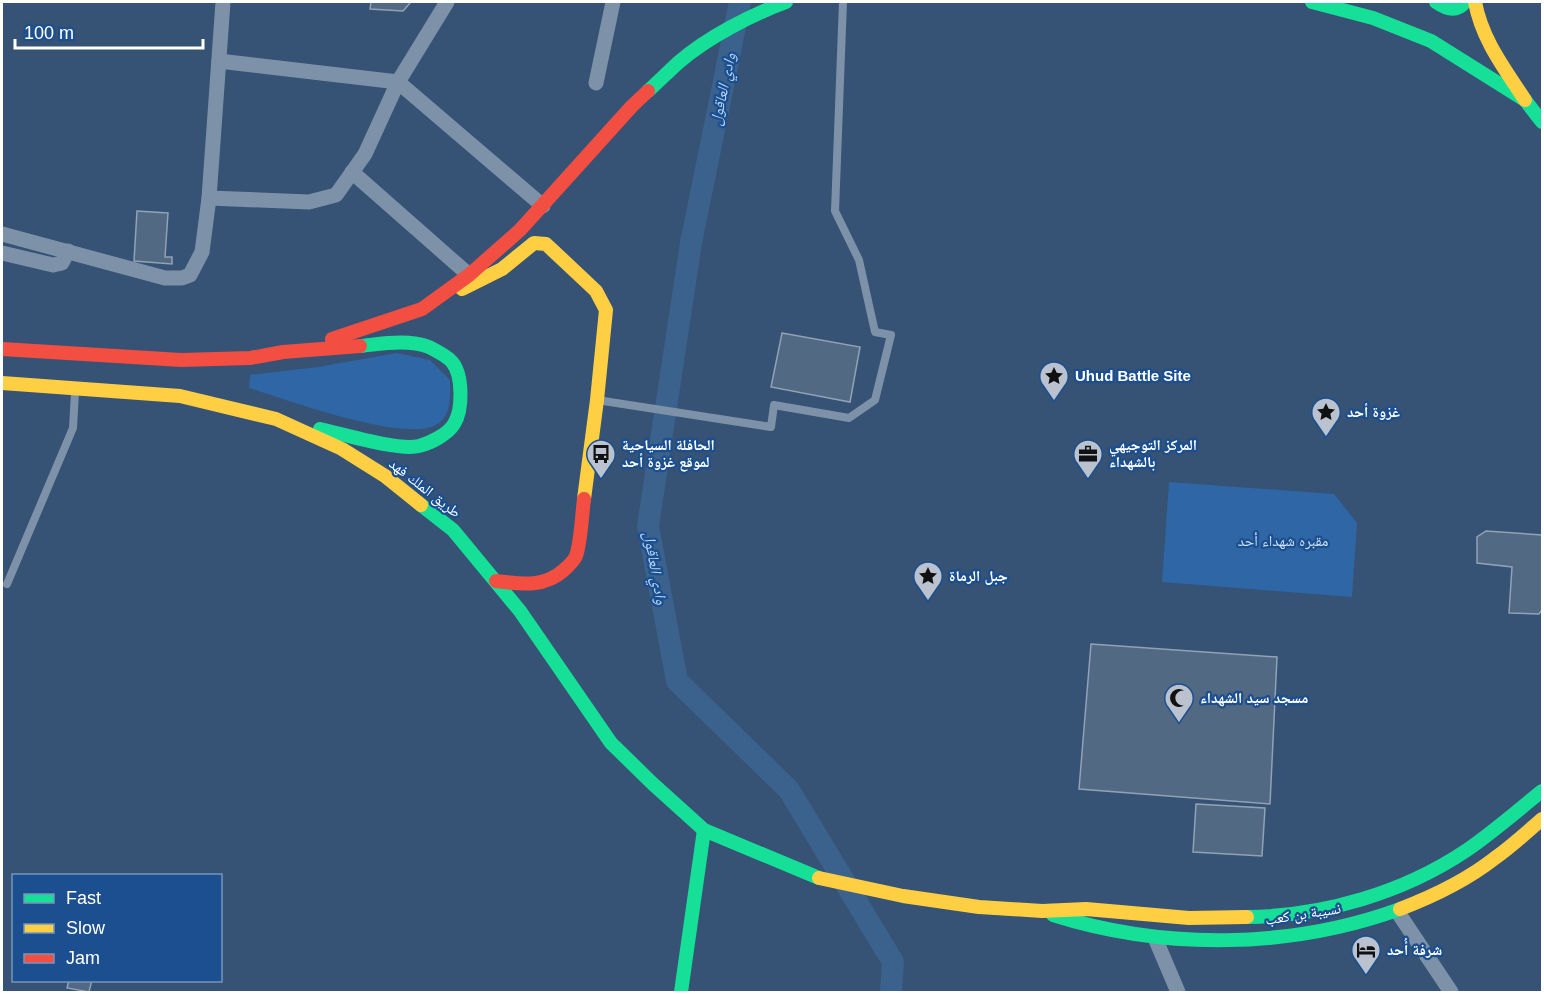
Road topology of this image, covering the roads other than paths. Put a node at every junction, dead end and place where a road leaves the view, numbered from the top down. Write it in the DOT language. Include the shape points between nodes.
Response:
graph roads {
  1 [pos="223,2"];
  2 [pos="447,2"];
  3 [pos="613,2"];
  4 [pos="786,2"];
  5 [pos="843,2"];
  6 [pos="1312,2"];
  7 [pos="1436,2"];
  8 [pos="1465,2"];
  9 [pos="1475,2"];
  10 [pos="219,61"];
  11 [pos="398,82"];
  12 [pos="596,83"];
  13 [pos="1525,100"];
  14 [pos="1542,114"];
  15 [pos="1542,122"];
  16 [pos="352,172"];
  17 [pos="209,198"];
  18 [pos="543,206"];
  19 [pos="2,234"];
  20 [pos="68,251"];
  21 [pos="2,253"];
  22 [pos="469,275"];
  23 [pos="422,309"];
  24 [pos="2,349"];
  25 [pos="283,352"];
  26 [pos="2,383"];
  27 [pos="75,388"];
  28 [pos="597,400"];
  29 [pos="276,419"];
  30 [pos="496,581"];
  31 [pos="7,584"];
  32 [pos="1542,791"];
  33 [pos="1542,819"];
  34 [pos="704,830"];
  35 [pos="1042,911"];
  36 [pos="1396,911"];
  37 [pos="1155,938"];
  38 [pos="681,993"];
  39 [pos="1178,993"];
  40 [pos="1451,993"];
  1 -- 10 [label="street"];
  2 -- 11 [label="street"];
  3 -- 12 [label="street"];
  4 -- 18 [label="main road" via="725,31 681,60 632,106"];
  5 -- 28 [label="lane" via="835,211 859,260 875,332 891,334 875,400 849,418 774,405 771,427"];
  6 -- 13 [label="main road" via="1373,18 1431,41"];
  7 -- 8 [label="main road" via="1455,10"];
  9 -- 13 [label="main road" via="1486,38"];
  10 -- 11 [label="street"];
  10 -- 17 [label="street"];
  11 -- 16 [label="street" via="365,154"];
  11 -- 18 [label="street"];
  13 -- 14 [label="main road"];
  13 -- 15 [label="main road"];
  16 -- 17 [label="street" via="336,195 309,202"];
  16 -- 22 [label="street"];
  17 -- 20 [label="street" via="202,252 190,275 165,278"];
  18 -- 22 [label="main road"];
  19 -- 20 [label="street"];
  20 -- 21 [label="street" via="62,263 53,266"];
  22 -- 23 [label="main road"];
  23 -- 25 [label="main road"];
  23 -- 28 [label="main road" via="502,269 534,243 546,244 596,291 606,310"];
  24 -- 25 [label="main road" via="181,360 250,358"];
  25 -- 29 [label="main road" via="399,343 428,347 452,362 460,380 461,398 455,423 444,434 419,446 390,445"];
  26 -- 27 [label="main road, طريق الملك فهد"];
  27 -- 29 [label="main road, طريق الملك فهد" via="180,396"];
  27 -- 31 [label="lane" via="72,428"];
  28 -- 30 [label="main road" via="576,557 551,580 533,585"];
  29 -- 30 [label="main road, طريق الملك فهد" via="342,449 385,476 453,530"];
  30 -- 34 [label="main road, طريق الملك فهد" via="611,743"];
  32 -- 35 [label="main road" via="1467,850 1425,874 1388,891 1316,912 1189,918 1086,909"];
  33 -- 36 [label="main road, نسيبة بن كعب" via="1488,865"];
  34 -- 35 [label="main road, طريق الملك فهد" via="811,876 903,896"];
  34 -- 38 [label="main road"];
  35 -- 37 [label="main road, نسيبة بن كعب" via="1077,925"];
  36 -- 37 [label="main road, نسيبة بن كعب" via="1335,928 1287,935"];
  36 -- 40 [label="street"];
  37 -- 39 [label="street"];
}
